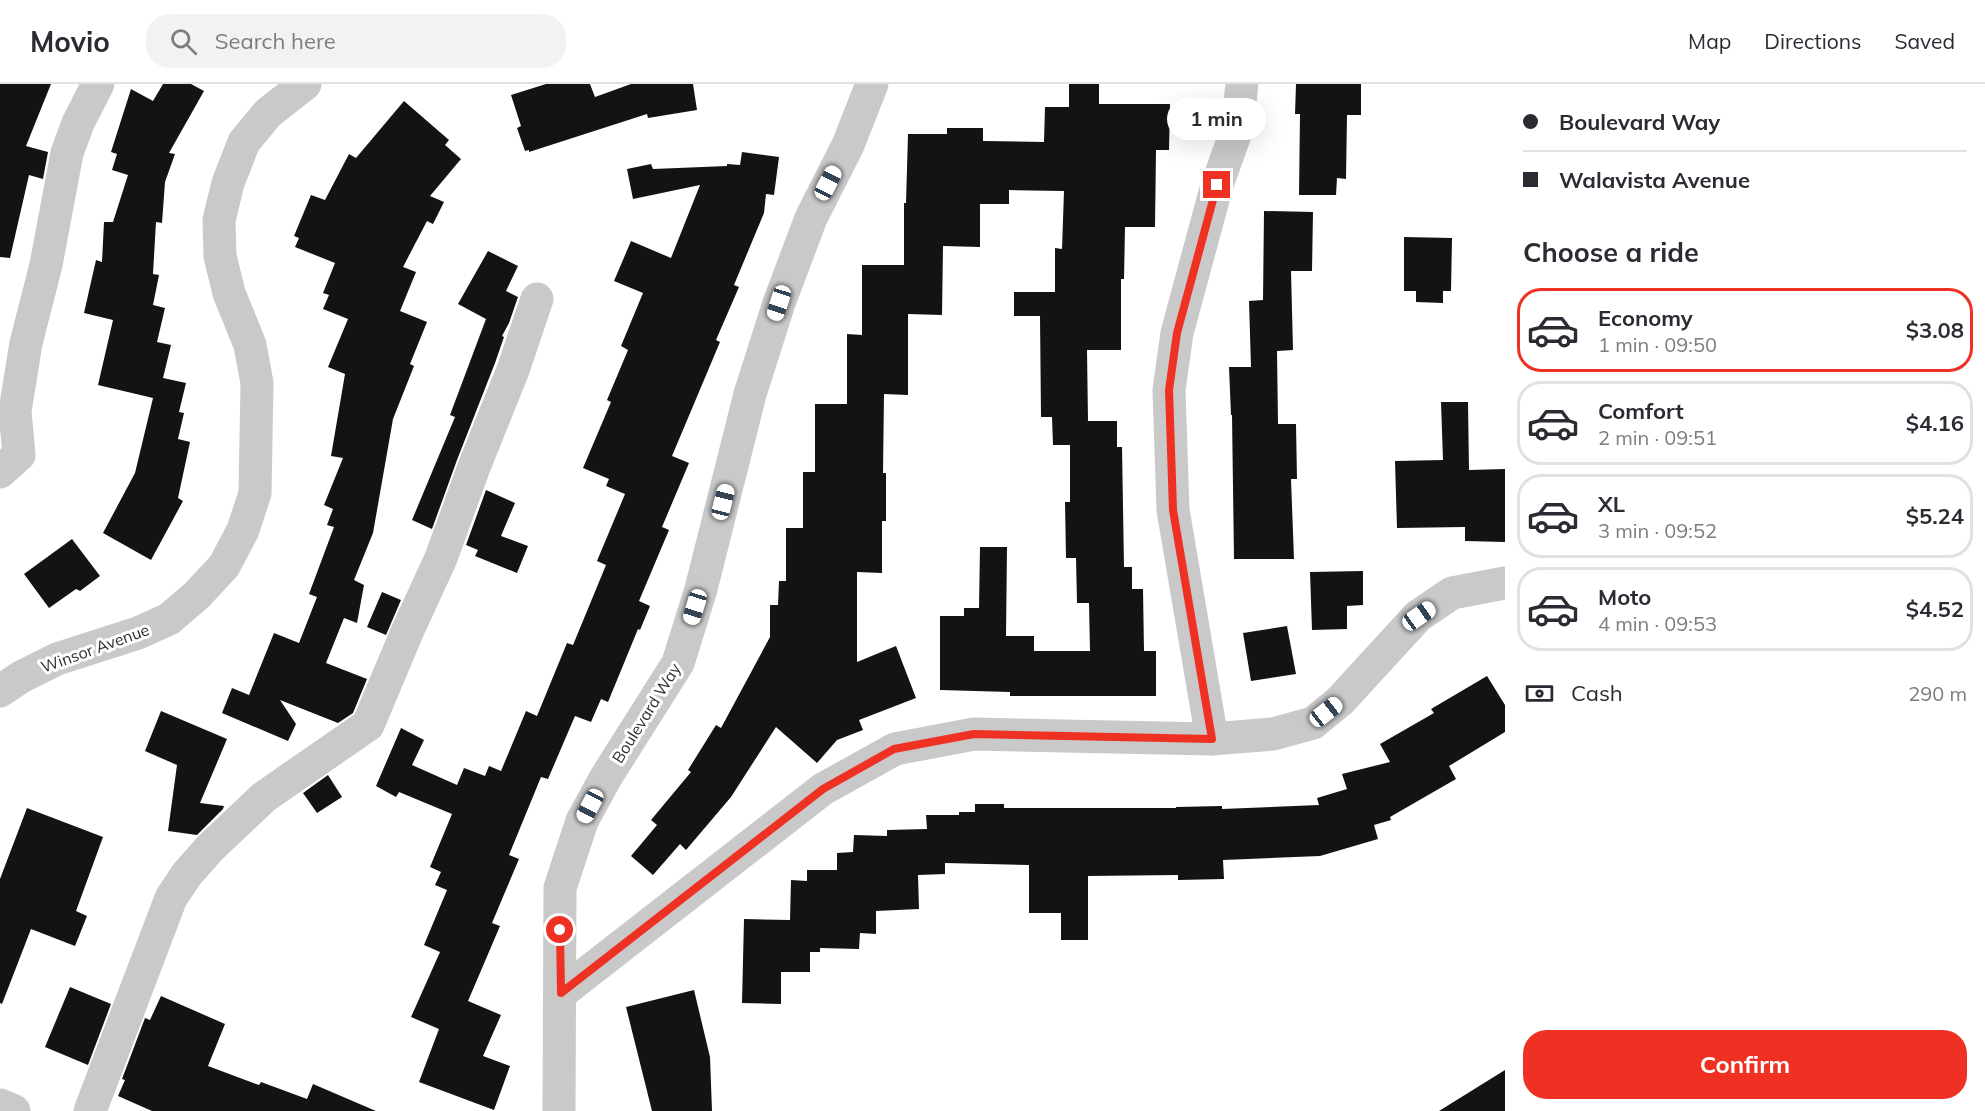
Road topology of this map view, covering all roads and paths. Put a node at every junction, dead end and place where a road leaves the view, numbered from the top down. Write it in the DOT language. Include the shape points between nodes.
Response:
graph roads {
  1 [pos="98,84"];
  2 [pos="305,84"];
  3 [pos="872,84"];
  4 [pos="1242,84"];
  5 [pos="537,299"];
  6 [pos="0,472"];
  7 [pos="1505,583"];
  8 [pos="0,691"];
  9 [pos="1212,739"];
  10 [pos="561,993"];
  11 [pos="0,1105"];
  12 [pos="14,1111"];
  13 [pos="90,1111"];
  14 [pos="559,1111"];
  1 -- 6 [label="street" via="67,153 46,265 26,343 15,411 19,455"];
  2 -- 8 [label="street, Winsor Avenue" via="268,113 244,142 219,220 220,256 229,293 250,345 257,383 255,493 243,530 224,566 169,619 138,633 57,658"];
  3 -- 10 [label="street, Boulevard Way" via="848,145 811,218 779,303 750,394 701,589 678,663 582,821 560,888"];
  4 -- 9 [label="street" via="1237,129 1217,185 1177,333 1169,390 1173,510"];
  5 -- 13 [label="street" via="441,558 368,725 264,796 187,874 171,898"];
  7 -- 9 [label="street" via="1452,593 1419,616 1340,701 1313,723 1273,734"];
  9 -- 10 [label="street" via="974,734 894,749 823,789"];
  10 -- 14 [label="street, Boulevard Way"];
  11 -- 12 [label="street"];
}
